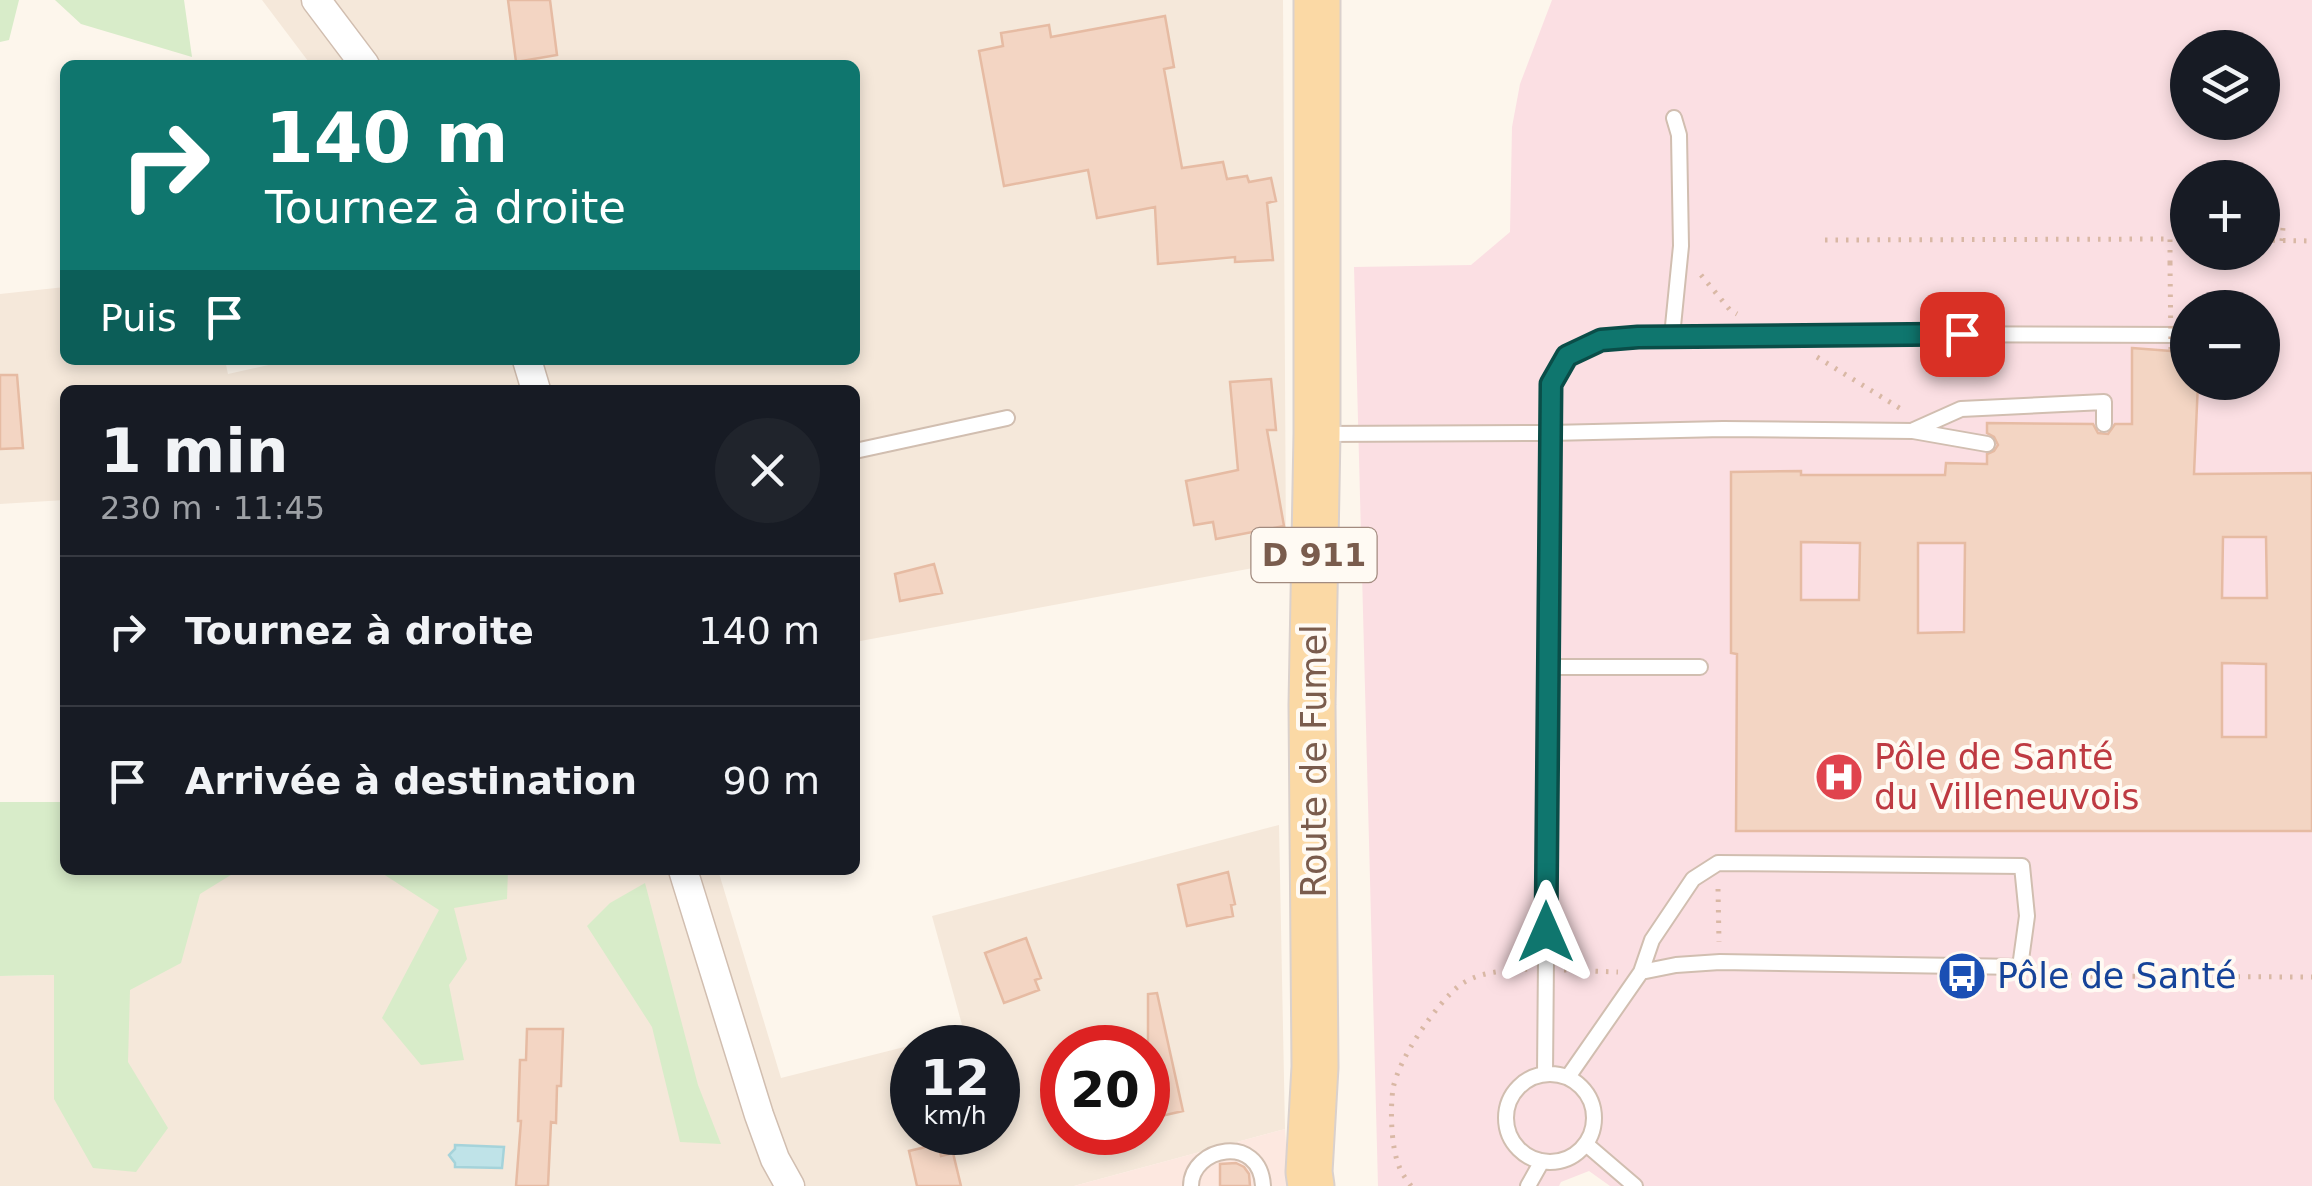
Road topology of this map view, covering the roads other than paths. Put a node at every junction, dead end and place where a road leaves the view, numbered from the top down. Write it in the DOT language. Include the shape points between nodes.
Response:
graph roads {
  1 [pos="316,0"];
  2 [pos="1317,0"];
  3 [pos="361,60"];
  4 [pos="1674,118"];
  5 [pos="2170,335"];
  6 [pos="1672,336"];
  7 [pos="1007,418"];
  8 [pos="2104,424"];
  9 [pos="1914,430"];
  10 [pos="1550,433"];
  11 [pos="1317,434"];
  12 [pos="1987,444"];
  13 [pos="860,450"];
  14 [pos="1549,667"];
  15 [pos="1700,668"];
  16 [pos="685,875"];
  17 [pos="1641,972"];
  18 [pos="1544,1074"];
  19 [pos="1568,1077"];
  20 [pos="1312,1101"];
  21 [pos="1586,1144"];
  22 [pos="1542,1161"];
  23 [pos="790,1186"];
  24 [pos="1191,1186"];
  25 [pos="1263,1186"];
  26 [pos="1311,1186"];
  27 [pos="1336,1186"];
  28 [pos="1528,1186"];
  29 [pos="1635,1186"];
  1 -- 3 [label="street"];
  2 -- 11 [label="main road, Route de Fumel / D 911"];
  4 -- 6 [label="lane" via="1681,246"];
  5 -- 6 [label="lane"];
  6 -- 10 [label="lane" via="1601,340 1567,356 1551,384"];
  7 -- 13 [label="lane"];
  8 -- 9 [label="lane" via="2104,402 1961,408"];
  9 -- 10 [label="lane"];
  9 -- 12 [label="lane"];
  10 -- 11 [label="lane"];
  10 -- 14 [label="lane"];
  11 -- 20 [label="main road, Route de Fumel / D 911"];
  14 -- 15 [label="lane"];
  14 -- 18 [label="lane"];
  16 -- 23 [label="street" via="758,1115"];
  17 -- 17 [label="lane" via="1720,962 2020,967 2027,916 2022,866 1718,863 1694,879 1652,940"];
  17 -- 19 [label="lane"];
  18 -- 19 [label="lane"];
  18 -- 22 [label="lane" via="1520,1085 1506,1109 1518,1148"];
  19 -- 21 [label="lane" via="1592,1106"];
  20 -- 26 [label="main road, Route de Fumel / D 911"];
  20 -- 27 [label="main road, Route de Fumel / D 911"];
  21 -- 22 [label="lane" via="1566,1159"];
  21 -- 29 [label="lane"];
  22 -- 28 [label="lane"];
  24 -- 25 [label="lane" via="1205,1159 1238,1152 1260,1166"];
}
